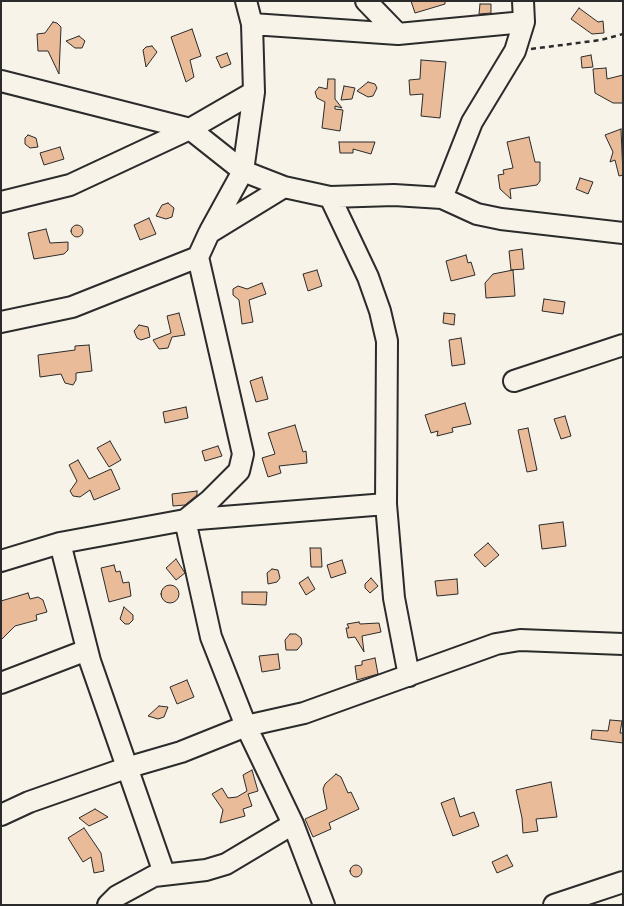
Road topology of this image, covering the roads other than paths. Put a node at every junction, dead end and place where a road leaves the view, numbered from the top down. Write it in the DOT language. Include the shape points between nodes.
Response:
graph roads {
  1 [pos="246,1"];
  2 [pos="366,1"];
  3 [pos="522,1"];
  4 [pos="524,22"];
  5 [pos="252,24"];
  6 [pos="398,34"];
  7 [pos="1,81"];
  8 [pos="254,92"];
  9 [pos="190,129"];
  10 [pos="243,171"];
  11 [pos="284,188"];
  12 [pos="330,198"];
  13 [pos="442,198"];
  14 [pos="1,202"];
  15 [pos="209,232"];
  16 [pos="623,233"];
  17 [pos="198,257"];
  18 [pos="1,322"];
  19 [pos="623,345"];
  20 [pos="514,381"];
  21 [pos="386,504"];
  22 [pos="185,520"];
  23 [pos="60,542"];
  24 [pos="1,562"];
  25 [pos="623,644"];
  26 [pos="87,650"];
  27 [pos="409,676"];
  28 [pos="1,683"];
  29 [pos="246,726"];
  30 [pos="126,768"];
  31 [pos="1,815"];
  32 [pos="293,824"];
  33 [pos="164,873"];
  34 [pos="623,882"];
  35 [pos="108,905"];
  36 [pos="324,905"];
  37 [pos="554,905"];
  1 -- 5 [label="street"];
  2 -- 6 [label="street"];
  3 -- 4 [label="street"];
  4 -- 6 [label="street"];
  4 -- 13 [label="street" via="515,51 472,122"];
  5 -- 6 [label="street"];
  5 -- 8 [label="street"];
  7 -- 9 [label="street"];
  8 -- 9 [label="street"];
  8 -- 10 [label="street"];
  9 -- 10 [label="street"];
  9 -- 14 [label="street" via="70,185"];
  10 -- 11 [label="street"];
  10 -- 15 [label="street"];
  11 -- 12 [label="street"];
  11 -- 15 [label="street"];
  12 -- 13 [label="street" via="394,195"];
  12 -- 21 [label="street" via="368,277 387,341"];
  13 -- 16 [label="street" via="477,214 501,220"];
  15 -- 17 [label="street"];
  17 -- 18 [label="street" via="72,307"];
  17 -- 22 [label="street" via="243,454 239,471"];
  19 -- 20 [label="street"];
  21 -- 22 [label="street"];
  21 -- 27 [label="street" via="394,598"];
  22 -- 23 [label="street"];
  22 -- 29 [label="street" via="211,638"];
  23 -- 24 [label="street"];
  23 -- 26 [label="street"];
  25 -- 27 [label="street" via="520,640 496,644"];
  26 -- 28 [label="street"];
  26 -- 30 [label="street"];
  27 -- 29 [label="street" via="304,713"];
  29 -- 30 [label="street" via="181,752"];
  29 -- 32 [label="street"];
  30 -- 31 [label="street"];
  30 -- 33 [label="street"];
  32 -- 33 [label="street" via="226,864 206,870"];
  32 -- 36 [label="street"];
  33 -- 35 [label="street" via="117,896"];
  34 -- 37 [label="street"];
}
